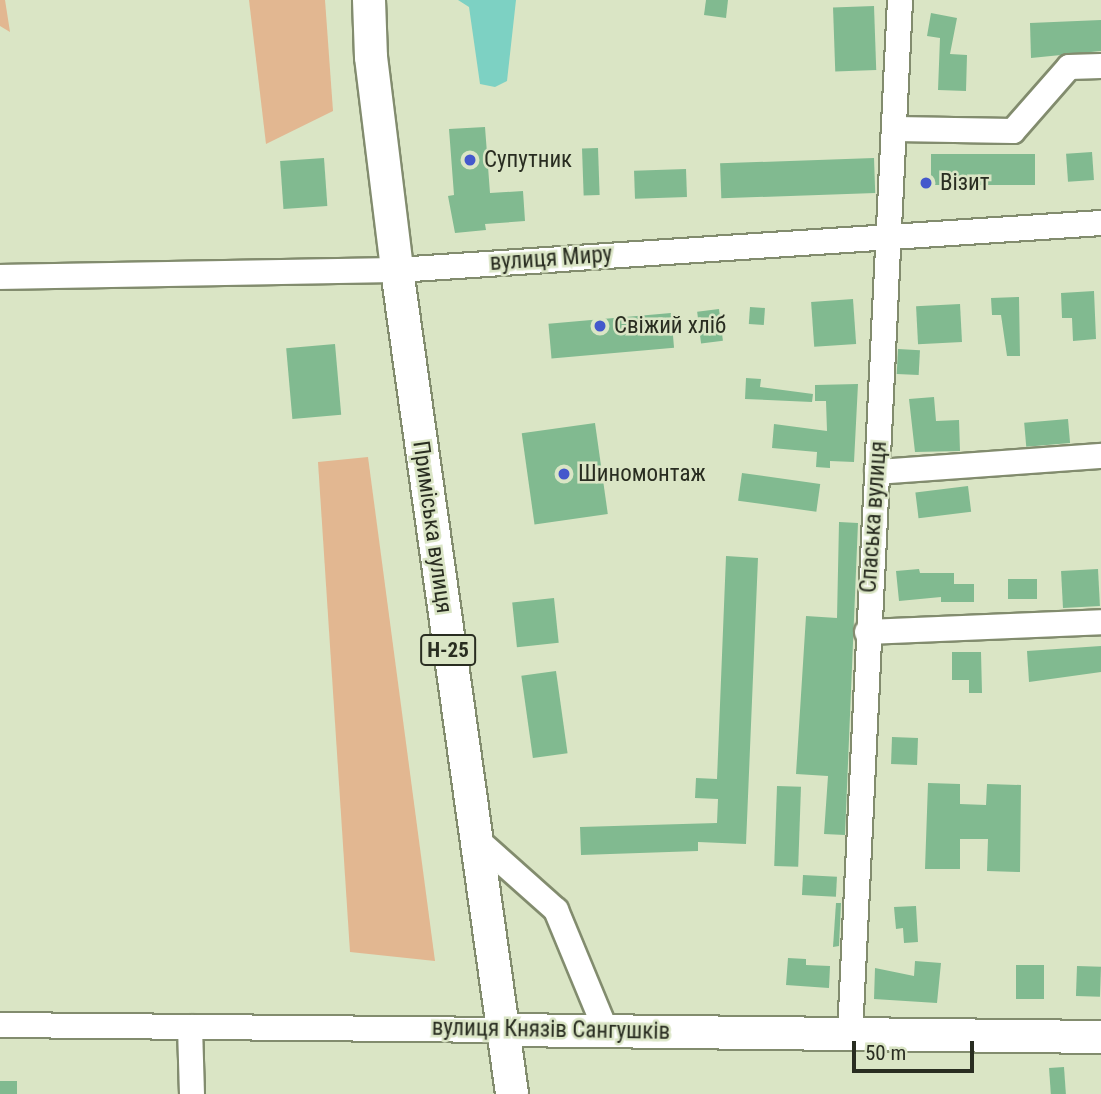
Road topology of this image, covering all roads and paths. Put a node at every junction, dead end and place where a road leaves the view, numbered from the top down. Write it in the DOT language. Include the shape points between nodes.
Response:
graph roads {
  1 [pos="369,0"];
  2 [pos="900,0"];
  3 [pos="1101,66"];
  4 [pos="896,129"];
  5 [pos="1101,223"];
  6 [pos="891,235"];
  7 [pos="397,270"];
  8 [pos="0,277"];
  9 [pos="1101,456"];
  10 [pos="877,472"];
  11 [pos="1101,622"];
  12 [pos="867,632"];
  13 [pos="474,837"];
  14 [pos="0,1025"];
  15 [pos="190,1027"];
  16 [pos="504,1030"];
  17 [pos="606,1031"];
  18 [pos="850,1034"];
  19 [pos="1101,1037"];
  20 [pos="192,1094"];
  21 [pos="512,1094"];
  1 -- 7 [label="main road, Приміська вулиця / Н-25" via="372,71"];
  2 -- 4 [label="street, Спаська вулиця"];
  3 -- 4 [label="street" via="1069,67 1013,131"];
  4 -- 6 [label="street, Спаська вулиця"];
  5 -- 6 [label="street, вулиця Миру"];
  6 -- 7 [label="street, вулиця Миру"];
  6 -- 10 [label="street, Спаська вулиця"];
  7 -- 8 [label="street, вулиця Миру"];
  7 -- 13 [label="main road, Приміська вулиця / Н-25"];
  9 -- 10 [label="street"];
  10 -- 12 [label="street, Спаська вулиця"];
  11 -- 12 [label="street"];
  12 -- 18 [label="street, Спаська вулиця"];
  13 -- 16 [label="main road, Приміська вулиця / Н-25"];
  13 -- 17 [label="street" via="555,910"];
  14 -- 15 [label="street, вулиця Князів Сангушків"];
  15 -- 16 [label="street, вулиця Князів Сангушків"];
  15 -- 20 [label="street"];
  16 -- 17 [label="main road, вулиця Князів Сангушків"];
  16 -- 21 [label="main road, Приміська вулиця / Н-25"];
  17 -- 18 [label="main road, вулиця Князів Сангушків"];
  18 -- 19 [label="main road, вулиця Князів Сангушків"];
}
